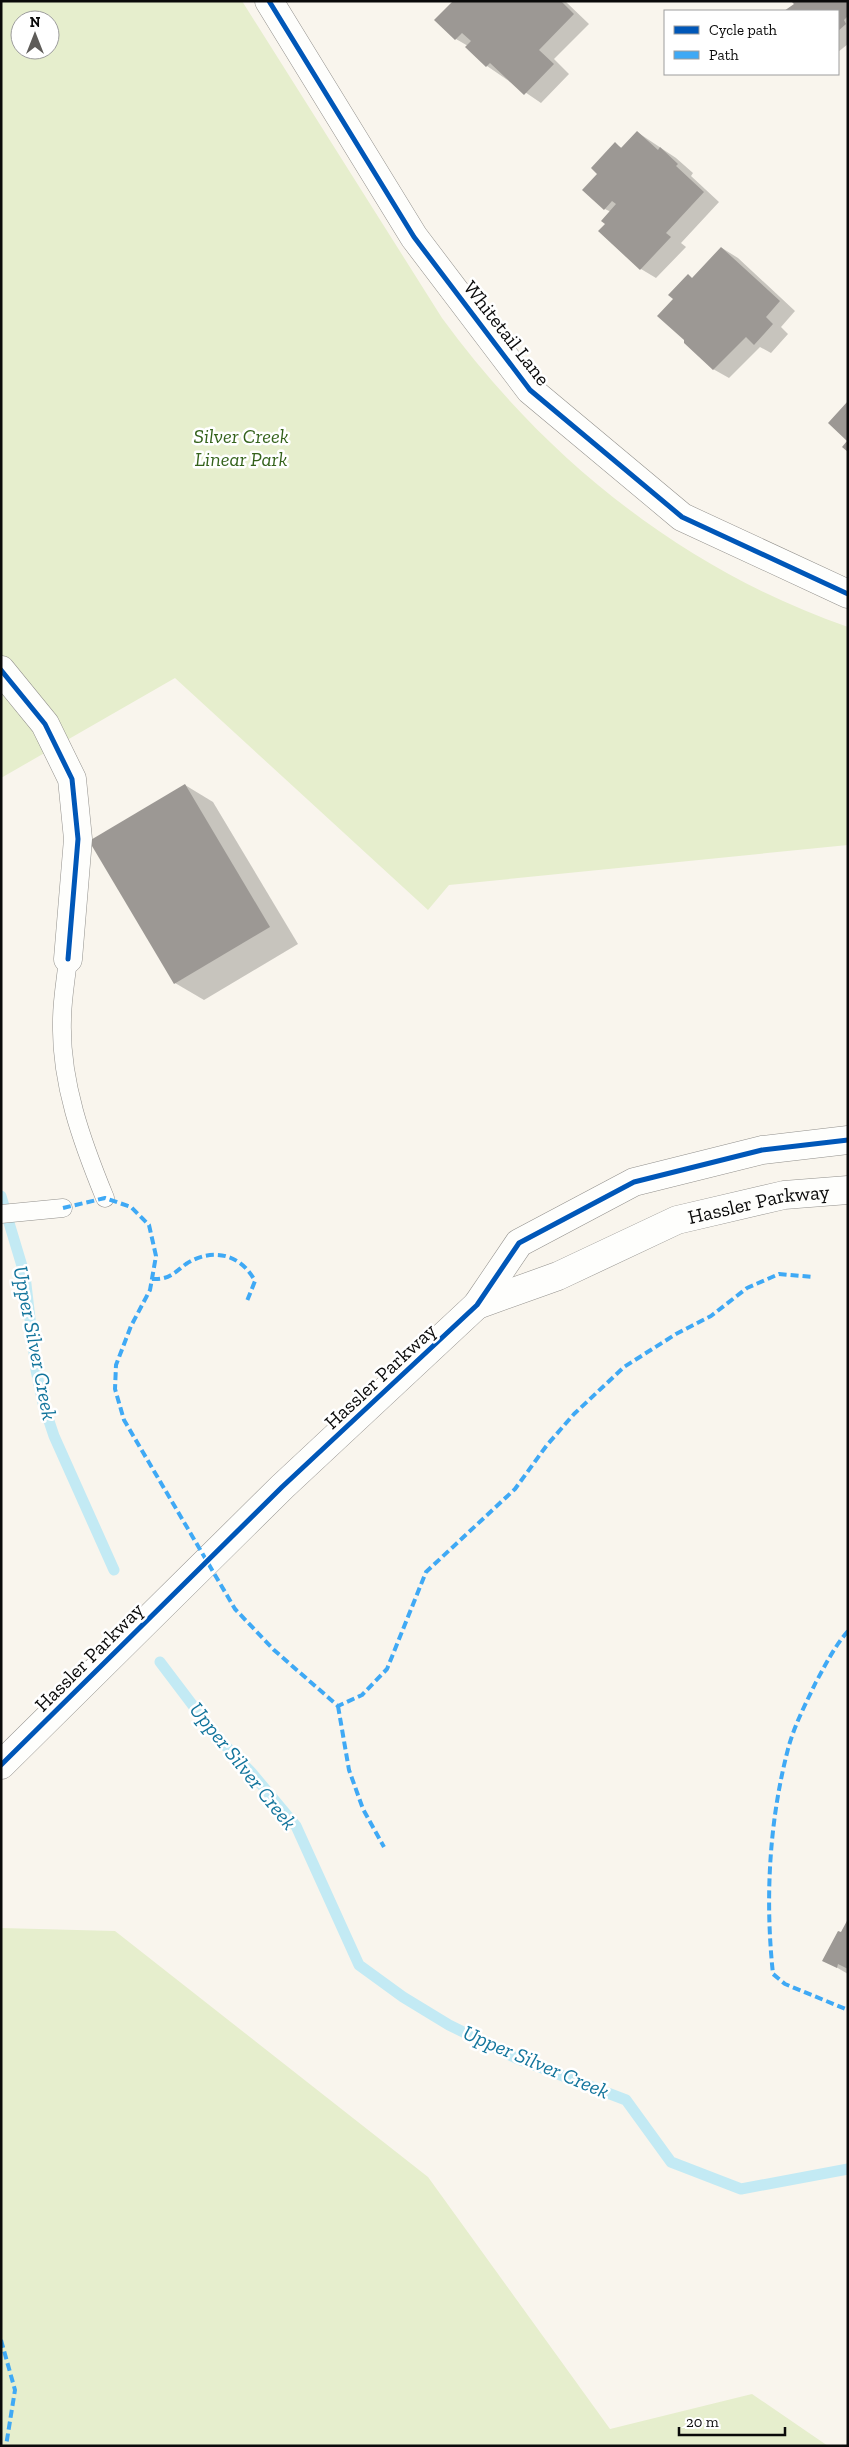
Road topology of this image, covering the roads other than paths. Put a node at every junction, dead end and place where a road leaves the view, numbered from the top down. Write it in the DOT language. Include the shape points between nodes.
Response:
graph roads {
  1 [pos="269,1"];
  2 [pos="848,594"];
  3 [pos="1,670"];
  4 [pos="68,959"];
  5 [pos="848,1140"];
  6 [pos="848,1190"];
  7 [pos="105,1198"];
  8 [pos="63,1208"];
  9 [pos="1,1214"];
  10 [pos="477,1305"];
  11 [pos="1,1764"];
  1 -- 2 [label="street, Whitetail Lane" via="414,237 530,390 682,517"];
  3 -- 4 [label="street" via="45,724 72,779 78,839"];
  4 -- 7 [label="lane" via="62,1021 68,1087 85,1148"];
  5 -- 10 [label="street, Hassler Parkway" via="762,1150 634,1182 519,1242"];
  6 -- 10 [label="street, Hassler Parkway" via="784,1195 677,1220 558,1276"];
  8 -- 9 [label="lane"];
  10 -- 11 [label="street, Hassler Parkway" via="282,1488"];
}
